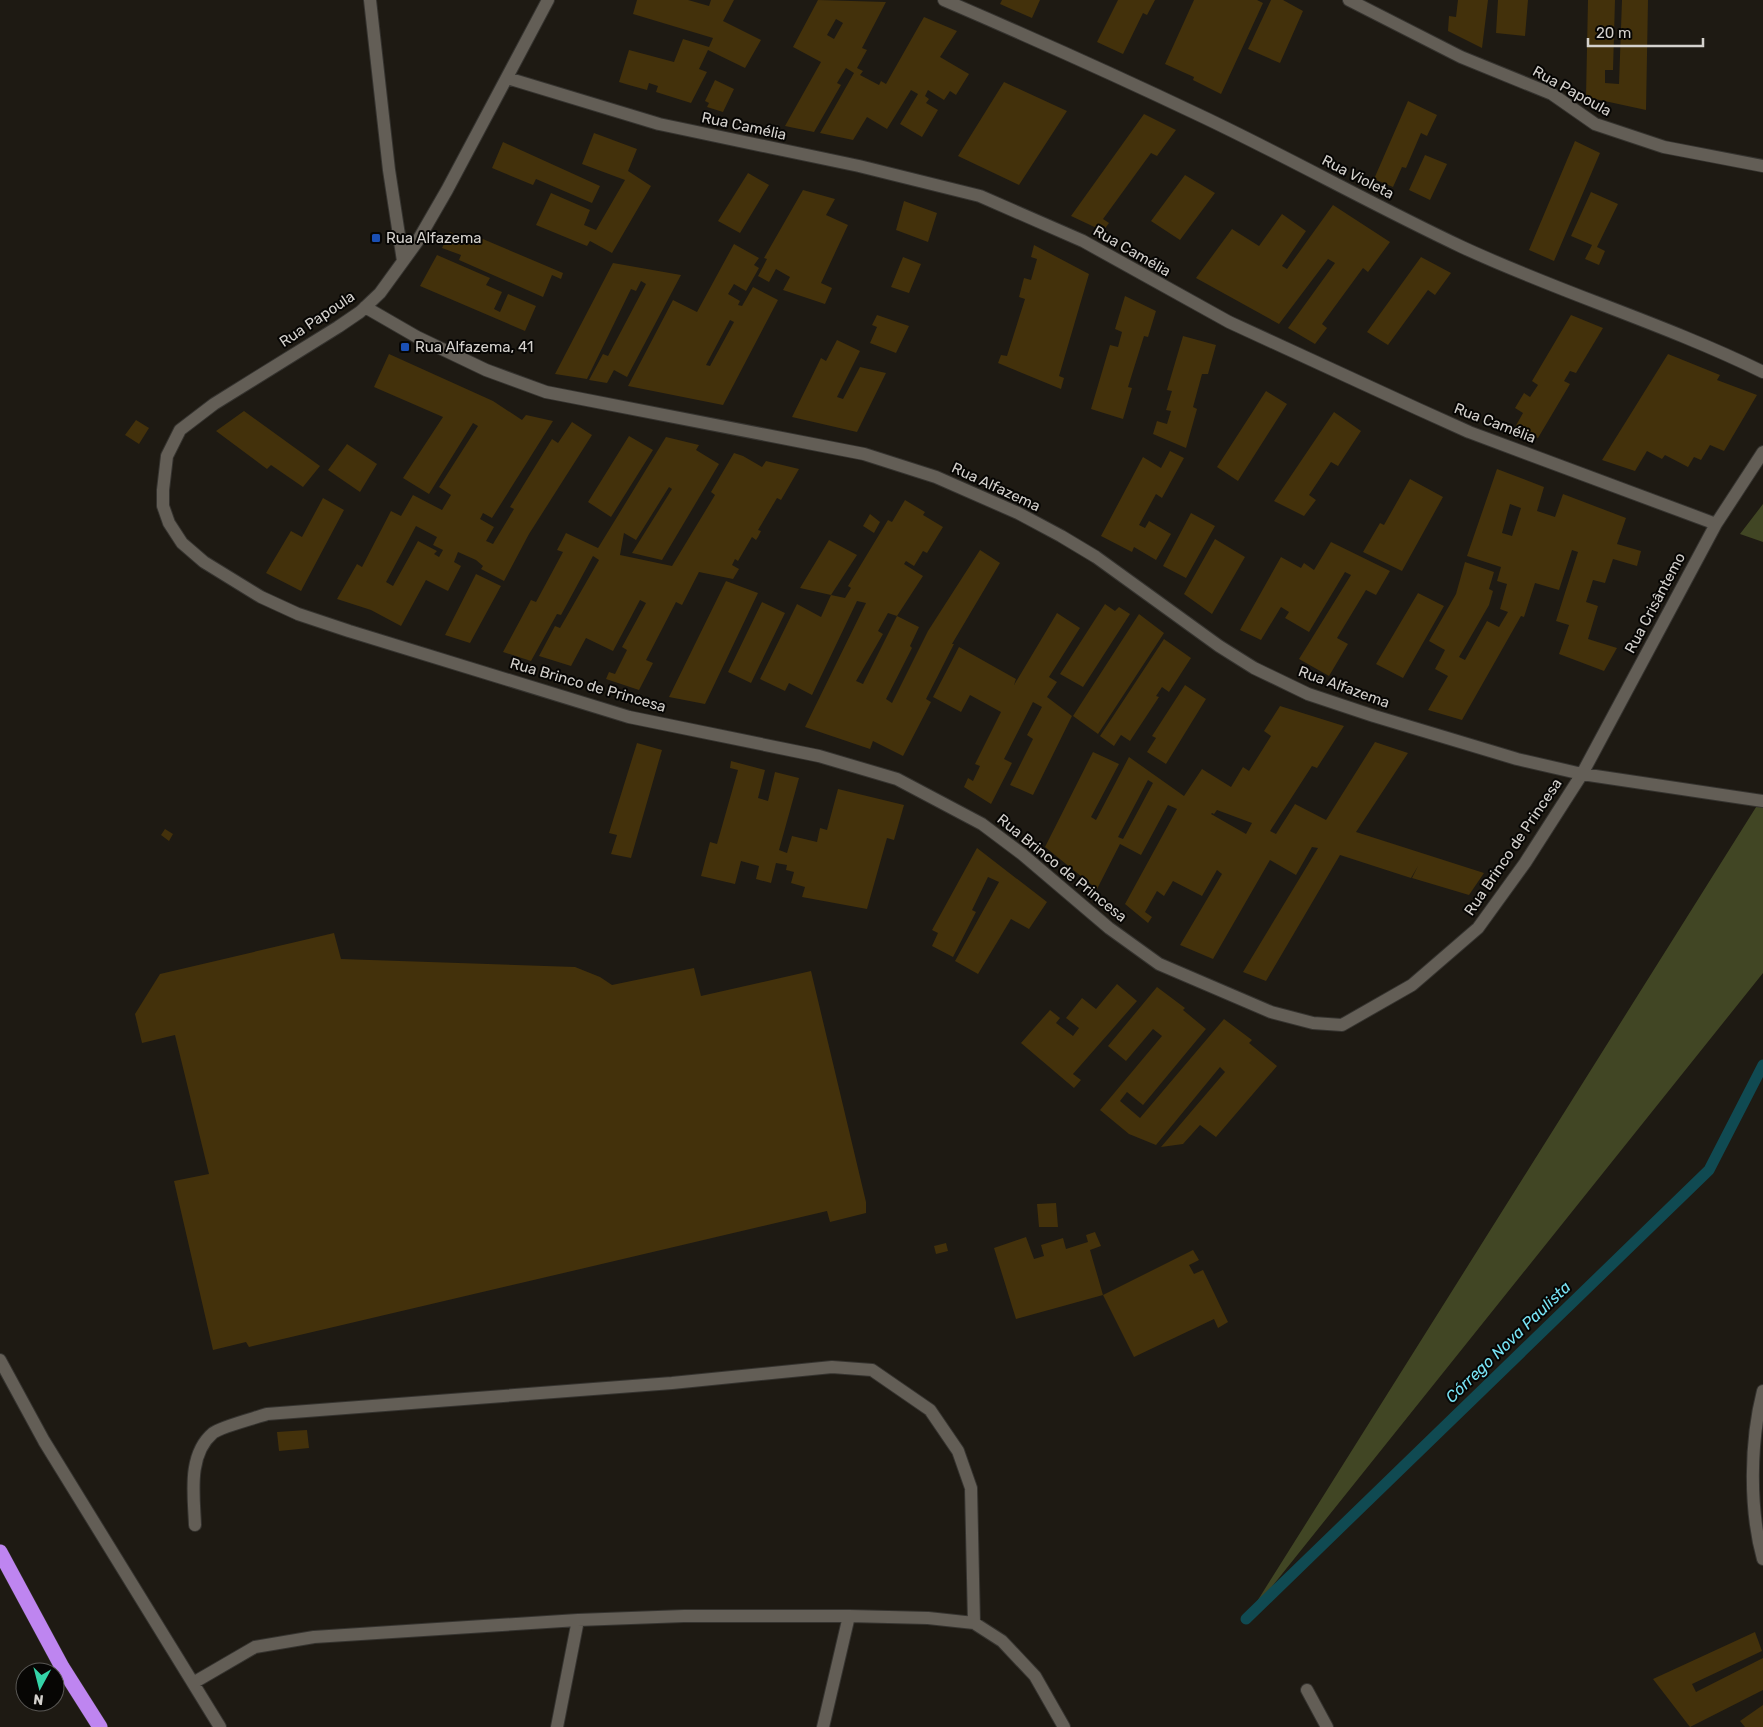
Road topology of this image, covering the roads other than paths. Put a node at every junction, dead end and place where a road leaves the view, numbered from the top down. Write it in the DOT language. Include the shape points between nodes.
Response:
graph roads {
  1 [pos="370,0"];
  2 [pos="548,0"];
  3 [pos="944,0"];
  4 [pos="1349,0"];
  5 [pos="507,78"];
  6 [pos="1763,166"];
  7 [pos="403,262"];
  8 [pos="365,307"];
  9 [pos="1763,372"];
  10 [pos="1763,452"];
  11 [pos="163,506"];
  12 [pos="1716,524"];
  13 [pos="1582,774"];
  14 [pos="1763,801"];
  15 [pos="0,1360"];
  16 [pos="1763,1391"];
  17 [pos="195,1525"];
  18 [pos="0,1552"];
  19 [pos="1763,1559"];
  20 [pos="849,1616"];
  21 [pos="578,1620"];
  22 [pos="974,1622"];
  23 [pos="193,1683"];
  24 [pos="1307,1690"];
  25 [pos="100,1727"];
  26 [pos="220,1727"];
  27 [pos="557,1727"];
  28 [pos="823,1727"];
  29 [pos="1064,1727"];
  30 [pos="1327,1727"];
  1 -- 7 [label="street"];
  2 -- 5 [label="street, Rua Papoula"];
  3 -- 9 [label="street, Rua Violeta" via="1201,116 1463,247 1641,318"];
  4 -- 6 [label="street, Rua Papoula" via="1461,57 1552,94 1595,124 1664,147"];
  5 -- 7 [label="street, Rua Papoula" via="447,190"];
  5 -- 12 [label="street, Rua Camélia" via="668,126 859,166 980,196 1083,241 1229,322 1468,432"];
  7 -- 8 [label="street, Rua Papoula"];
  8 -- 11 [label="street, Rua Papoula" via="338,328 214,404 180,430 167,456"];
  8 -- 13 [label="street, Rua Alfazema" via="417,337 486,370 546,392 864,454 936,477 1061,536 1096,557 1219,646 1254,668 1308,694 1517,759"];
  10 -- 12 [label="street, Rua Crisântemo"];
  11 -- 13 [label="street, Rua Brinco de Princesa" via="182,543 204,562 261,597 298,614 629,717 819,756 897,779 982,824 1158,964 1271,1012 1313,1023 1342,1025 1412,985 1478,928 1526,863"];
  12 -- 13 [label="street, Rua Crisântemo"];
  13 -- 14 [label="street, Rua Brinco de Princesa"];
  15 -- 23 [label="street" via="44,1441"];
  16 -- 19 [label="street" via="1758,1411 1753,1485 1758,1543"];
  17 -- 22 [label="street" via="193,1477 200,1450 213,1433 267,1414 672,1383 832,1367 872,1370 930,1410 958,1451 971,1488"];
  18 -- 25 [label="highway" via="62,1667"];
  20 -- 21 [label="street"];
  20 -- 22 [label="street"];
  20 -- 28 [label="street"];
  21 -- 23 [label="street" via="314,1637 254,1647"];
  21 -- 27 [label="street"];
  22 -- 29 [label="street" via="1002,1641 1036,1676"];
  23 -- 26 [label="street"];
  24 -- 30 [label="street"];
}
